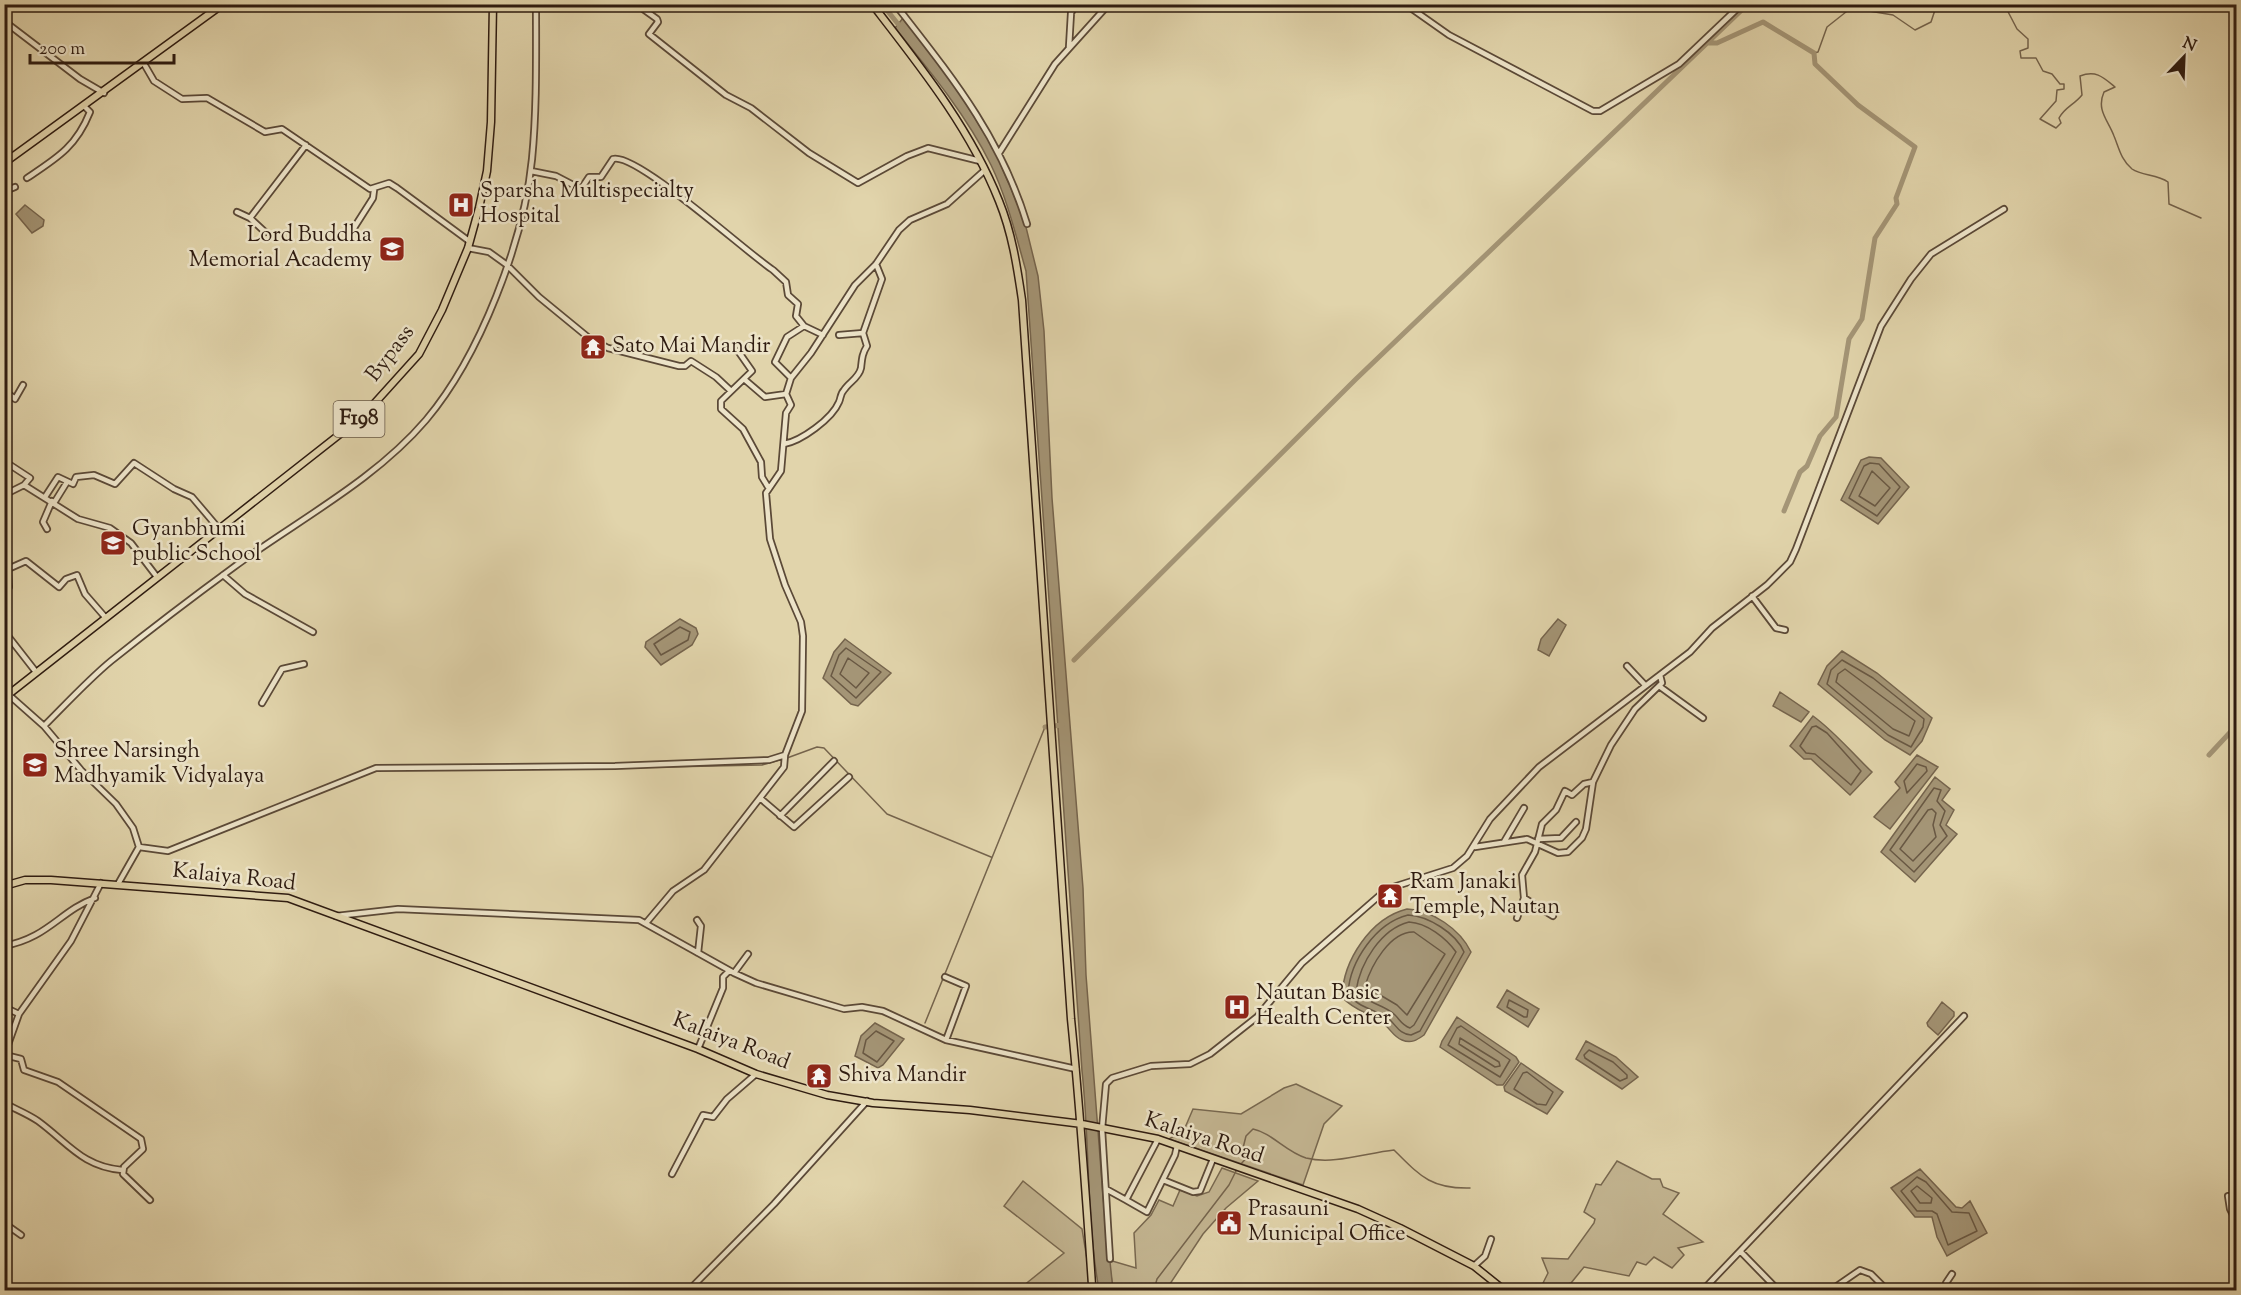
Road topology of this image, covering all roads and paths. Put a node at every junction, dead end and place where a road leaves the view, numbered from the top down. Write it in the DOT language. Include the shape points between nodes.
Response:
graph roads {
  1 [pos="223,4"];
  2 [pos="493,4"];
  3 [pos="536,4"];
  4 [pos="636,4"];
  5 [pos="872,4"];
  6 [pos="895,4"];
  7 [pos="1076,4"];
  8 [pos="1109,4"];
  9 [pos="1405,4"];
  10 [pos="1742,4"];
  11 [pos="4,21"];
  12 [pos="1069,47"];
  13 [pos="143,62"];
  14 [pos="104,93"];
  15 [pos="84,106"];
  16 [pos="306,145"];
  17 [pos="999,153"];
  18 [pos="980,161"];
  19 [pos="4,163"];
  20 [pos="985,170"];
  21 [pos="531,171"];
  22 [pos="27,178"];
  23 [pos="4,185"];
  24 [pos="15,187"];
  25 [pos="374,190"];
  26 [pos="2004,209"];
  27 [pos="237,212"];
  28 [pos="250,218"];
  29 [pos="1027,224"];
  30 [pos="352,231"];
  31 [pos="265,232"];
  32 [pos="468,244"];
  33 [pos="876,264"];
  34 [pos="507,265"];
  35 [pos="804,326"];
  36 [pos="863,333"];
  37 [pos="839,334"];
  38 [pos="823,335"];
  39 [pos="738,351"];
  40 [pos="791,378"];
  41 [pos="744,379"];
  42 [pos="23,385"];
  43 [pos="4,390"];
  44 [pos="731,391"];
  45 [pos="786,394"];
  46 [pos="784,444"];
  47 [pos="4,461"];
  48 [pos="67,482"];
  49 [pos="24,485"];
  50 [pos="768,487"];
  51 [pos="4,495"];
  52 [pos="45,497"];
  53 [pos="53,502"];
  54 [pos="47,529"];
  55 [pos="220,530"];
  56 [pos="223,575"];
  57 [pos="157,577"];
  58 [pos="1752,596"];
  59 [pos="4,597"];
  60 [pos="105,617"];
  61 [pos="1785,630"];
  62 [pos="4,631"];
  63 [pos="314,632"];
  64 [pos="304,664"];
  65 [pos="1627,666"];
  66 [pos="36,672"];
  67 [pos="1660,675"];
  68 [pos="1645,685"];
  69 [pos="1659,686"];
  70 [pos="7,696"];
  71 [pos="262,703"];
  72 [pos="1703,718"];
  73 [pos="44,726"];
  74 [pos="786,757"];
  75 [pos="834,761"];
  76 [pos="849,777"];
  77 [pos="1593,782"];
  78 [pos="760,798"];
  79 [pos="1524,808"];
  80 [pos="780,816"];
  81 [pos="1576,822"];
  82 [pos="1538,841"];
  83 [pos="1504,842"];
  84 [pos="139,847"];
  85 [pos="1475,847"];
  86 [pos="101,883"];
  87 [pos="118,884"];
  88 [pos="4,886"];
  89 [pos="95,898"];
  90 [pos="1524,898"];
  91 [pos="336,916"];
  92 [pos="1553,916"];
  93 [pos="1517,918"];
  94 [pos="697,920"];
  95 [pos="646,923"];
  96 [pos="4,946"];
  97 [pos="698,953"];
  98 [pos="748,954"];
  99 [pos="731,972"];
  100 [pos="945,978"];
  101 [pos="4,1007"];
  102 [pos="19,1014"];
  103 [pos="1964,1016"];
  104 [pos="946,1040"];
  105 [pos="698,1048"];
  106 [pos="5,1056"];
  107 [pos="1076,1069"];
  108 [pos="756,1074"];
  109 [pos="867,1101"];
  110 [pos="4,1103"];
  111 [pos="1084,1125"];
  112 [pos="1102,1129"];
  113 [pos="1158,1140"];
  114 [pos="1177,1146"];
  115 [pos="1213,1159"];
  116 [pos="122,1170"];
  117 [pos="672,1174"];
  118 [pos="1163,1180"];
  119 [pos="1106,1189"];
  120 [pos="2228,1196"];
  121 [pos="150,1200"];
  122 [pos="1126,1200"];
  123 [pos="2236,1221"];
  124 [pos="4,1223"];
  125 [pos="21,1234"];
  126 [pos="1491,1239"];
  127 [pos="1741,1252"];
  128 [pos="1110,1259"];
  129 [pos="1474,1266"];
  130 [pos="1952,1274"];
  131 [pos="689,1290"];
  132 [pos="1095,1290"];
  133 [pos="1504,1290"];
  134 [pos="1563,1290"];
  135 [pos="1568,1290"];
  136 [pos="1703,1290"];
  137 [pos="1778,1290"];
  138 [pos="1831,1290"];
  139 [pos="1887,1290"];
  140 [pos="1945,1290"];
  1 -- 13 [label="main road"];
  2 -- 32 [label="main road, Bypass / F198" via="487,171"];
  3 -- 21 [label="street"];
  4 -- 18 [label="street" via="657,19 648,34 726,95 751,108 809,153 858,183 928,148"];
  5 -- 18 [label="main road" via="945,101"];
  6 -- 17 [label="street" via="971,104"];
  7 -- 12 [label="street" via="1071,13"];
  8 -- 12 [label="street"];
  9 -- 10 [label="street" via="1449,35 1508,68 1568,100 1600,111 1679,64"];
  11 -- 14 [label="street" via="80,80"];
  12 -- 17 [label="street"];
  13 -- 14 [label="main road"];
  13 -- 16 [label="street" via="154,81 183,99 207,98 265,132 282,129"];
  14 -- 15 [label="main road"];
  15 -- 19 [label="main road"];
  15 -- 22 [label="street" via="90,112 69,150"];
  16 -- 25 [label="street"];
  16 -- 28 [label="street"];
  17 -- 29 [label="street"];
  18 -- 20 [label="main road"];
  20 -- 33 [label="street" via="947,204 910,220"];
  20 -- 107 [label="main road" via="1000,202 1014,251 1022,300"];
  21 -- 34 [label="street"];
  21 -- 35 [label="street" via="556,176 582,189 589,177 601,177 613,159 628,162 681,196 786,282 789,295 798,304 796,316"];
  23 -- 24 [label="street"];
  25 -- 30 [label="street"];
  25 -- 32 [label="street" via="389,183"];
  26 -- 58 [label="street" via="1931,254 1892,307 1881,326 1790,562"];
  27 -- 28 [label="street"];
  28 -- 31 [label="street"];
  32 -- 34 [label="street"];
  32 -- 55 [label="main road, Bypass / F198" via="442,310 419,354 399,379 363,416"];
  33 -- 36 [label="street" via="881,288"];
  33 -- 38 [label="street" via="855,285"];
  34 -- 44 [label="street" via="589,338 608,348 679,366 691,361"];
  34 -- 56 [label="street" via="462,368 426,420 390,456"];
  35 -- 38 [label="street"];
  35 -- 40 [label="street" via="787,337 775,362"];
  36 -- 37 [label="street"];
  36 -- 46 [label="street" via="867,346 861,367 840,401 804,438"];
  38 -- 40 [label="street"];
  39 -- 41 [label="street" via="752,371"];
  40 -- 45 [label="street"];
  41 -- 44 [label="street"];
  41 -- 45 [label="street" via="765,397"];
  42 -- 43 [label="street" via="15,399"];
  44 -- 50 [label="street" via="721,401 721,409 742,429 761,462 762,477"];
  45 -- 46 [label="street" via="791,405 786,413"];
  46 -- 50 [label="street" via="781,471"];
  47 -- 49 [label="street" via="30,478"];
  48 -- 52 [label="street" via="58,477"];
  48 -- 53 [label="street"];
  48 -- 55 [label="street" via="73,484 76,477 94,475 115,484 134,463 192,497"];
  49 -- 51 [label="street"];
  49 -- 52 [label="street"];
  50 -- 74 [label="street" via="770,539 803,636 802,711"];
  52 -- 53 [label="street"];
  53 -- 54 [label="street" via="43,522"];
  53 -- 57 [label="street" via="78,519 120,535"];
  55 -- 57 [label="main road, Bypass / F198"];
  56 -- 63 [label="street" via="245,594"];
  56 -- 73 [label="street" via="110,662"];
  57 -- 60 [label="main road, Bypass / F198"];
  58 -- 61 [label="street" via="1776,628"];
  58 -- 67 [label="street"];
  59 -- 60 [label="street" via="9,587 8,569 26,561 58,588 77,575 85,594"];
  60 -- 66 [label="main road, Bypass / F198"];
  62 -- 66 [label="street"];
  64 -- 71 [label="street" via="282,669"];
  65 -- 68 [label="street"];
  66 -- 70 [label="main road, Bypass / F198"];
  67 -- 68 [label="street"];
  67 -- 69 [label="street"];
  68 -- 85 [label="street" via="1539,767 1490,819"];
  69 -- 72 [label="street"];
  69 -- 77 [label="street" via="1625,723"];
  70 -- 73 [label="street"];
  73 -- 84 [label="street" via="116,804 133,828"];
  74 -- 78 [label="street"];
  74 -- 84 [label="street" via="615,766 376,768 168,851"];
  75 -- 80 [label="street"];
  76 -- 80 [label="street" via="794,826"];
  77 -- 82 [label="street" via="1584,784 1572,795 1565,791 1561,795 1556,810 1542,824"];
  77 -- 82 [label="street" via="1582,838 1563,855"];
  78 -- 80 [label="street"];
  78 -- 95 [label="street" via="704,870 673,891"];
  79 -- 83 [label="street"];
  81 -- 82 [label="street" via="1561,838"];
  82 -- 83 [label="street"];
  82 -- 90 [label="street" via="1522,875"];
  83 -- 85 [label="street"];
  84 -- 87 [label="street"];
  85 -- 112 [label="street" via="1445,872 1387,889 1302,963 1257,1017 1210,1054 1190,1064 1151,1066 1112,1078 1106,1084"];
  86 -- 87 [label="main road, Kalaiya Road"];
  86 -- 88 [label="main road, Kalaiya Road" via="25,880"];
  86 -- 89 [label="street"];
  87 -- 91 [label="main road, Kalaiya Road" via="288,898"];
  89 -- 96 [label="street" via="39,935"];
  89 -- 102 [label="street" via="59,961"];
  90 -- 92 [label="street"];
  90 -- 93 [label="street"];
  91 -- 95 [label="street" via="398,909 616,917"];
  91 -- 105 [label="main road, Kalaiya Road"];
  94 -- 97 [label="street" via="701,926"];
  95 -- 97 [label="street"];
  97 -- 99 [label="street"];
  98 -- 99 [label="street"];
  99 -- 104 [label="street" via="844,1009 883,1011"];
  99 -- 105 [label="street" via="723,977 723,988"];
  100 -- 104 [label="street" via="966,986"];
  101 -- 102 [label="street"];
  102 -- 106 [label="street"];
  103 -- 127 [label="street"];
  104 -- 107 [label="street"];
  105 -- 108 [label="main road, Kalaiya Road"];
  106 -- 116 [label="street" via="21,1059 24,1070 58,1082 141,1139 143,1149"];
  107 -- 111 [label="main road"];
  108 -- 109 [label="main road, Kalaiya Road" via="827,1095"];
  108 -- 117 [label="street" via="713,1117 703,1115"];
  109 -- 111 [label="main road, Kalaiya Road"];
  109 -- 131 [label="street"];
  110 -- 116 [label="street" via="36,1120 84,1160 104,1169"];
  111 -- 112 [label="main road, Kalaiya Road"];
  111 -- 132 [label="main road" via="1084,1196"];
  112 -- 113 [label="main road, Kalaiya Road"];
  112 -- 119 [label="street"];
  113 -- 114 [label="main road, Kalaiya Road"];
  113 -- 122 [label="street"];
  114 -- 115 [label="main road, Kalaiya Road"];
  114 -- 118 [label="street"];
  115 -- 118 [label="street" via="1200,1191"];
  115 -- 129 [label="main road, Kalaiya Road" via="1358,1209"];
  116 -- 121 [label="street"];
  118 -- 122 [label="street" via="1147,1212"];
  119 -- 122 [label="street"];
  119 -- 128 [label="street"];
  120 -- 123 [label="street"];
  124 -- 125 [label="street"];
  126 -- 129 [label="street" via="1485,1256"];
  127 -- 136 [label="street"];
  127 -- 137 [label="street"];
  129 -- 133 [label="main road, Kalaiya Road"];
  130 -- 140 [label="street"];
  134 -- 135 [label="street"];
  138 -- 139 [label="street" via="1860,1270 1871,1274"];
}
